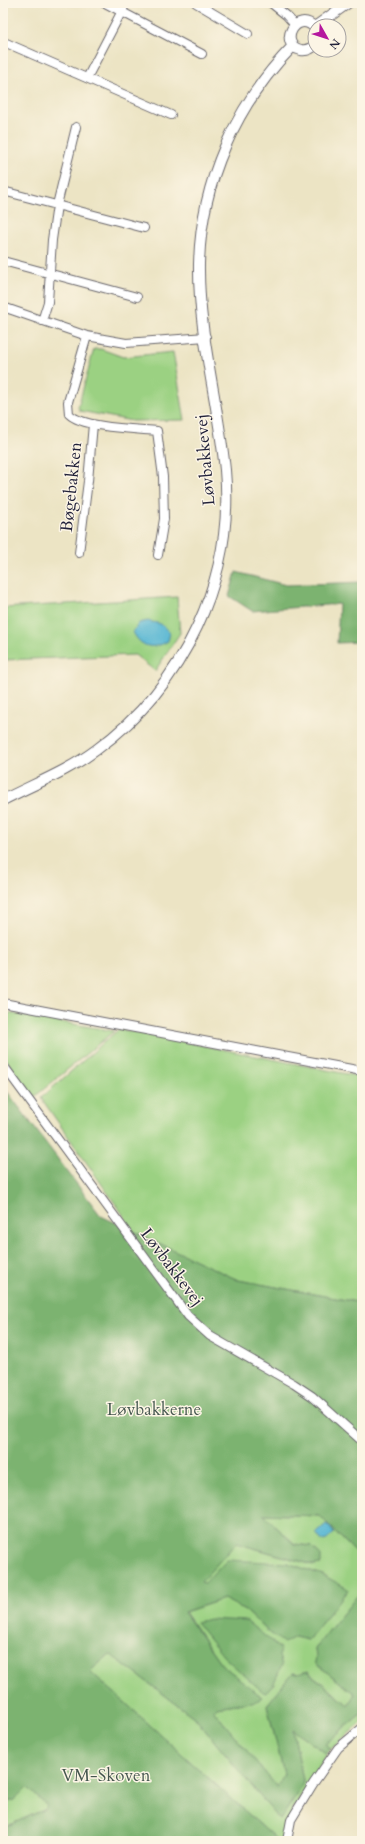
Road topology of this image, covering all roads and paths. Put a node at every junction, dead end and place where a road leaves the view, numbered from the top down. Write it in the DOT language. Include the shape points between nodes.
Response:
graph roads {
  1 [pos="105,3"];
  2 [pos="126,3"];
  3 [pos="196,3"];
  4 [pos="271,3"];
  5 [pos="348,3"];
  6 [pos="122,11"];
  7 [pos="327,18"];
  8 [pos="307,23"];
  9 [pos="295,25"];
  10 [pos="248,34"];
  11 [pos="4,42"];
  12 [pos="293,46"];
  13 [pos="307,50"];
  14 [pos="202,54"];
  15 [pos="88,78"];
  16 [pos="170,116"];
  17 [pos="76,127"];
  18 [pos="3,191"];
  19 [pos="57,205"];
  20 [pos="144,228"];
  21 [pos="3,261"];
  22 [pos="51,274"];
  23 [pos="137,297"];
  24 [pos="3,306"];
  25 [pos="42,321"];
  26 [pos="87,336"];
  27 [pos="206,337"];
  28 [pos="93,424"];
  29 [pos="79,553"];
  30 [pos="158,555"];
  31 [pos="3,800"];
  32 [pos="3,1003"];
  33 [pos="3,1065"];
  34 [pos="362,1071"];
  35 [pos="362,1441"];
  36 [pos="362,1728"];
  37 [pos="287,1841"];
  1 -- 6 [label="street"];
  2 -- 6 [label="street"];
  3 -- 10 [label="street"];
  4 -- 9 [label="street"];
  5 -- 7 [label="street"];
  6 -- 14 [label="street"];
  6 -- 15 [label="street"];
  8 -- 9 [label="street"];
  9 -- 12 [label="street" via="290,36"];
  11 -- 15 [label="street"];
  12 -- 13 [label="street" via="303,51"];
  12 -- 27 [label="street, Løvbakkevej" via="264,79 246,106 213,176 201,231 199,264"];
  15 -- 16 [label="street"];
  17 -- 19 [label="street"];
  18 -- 19 [label="street"];
  19 -- 20 [label="street"];
  19 -- 22 [label="street"];
  21 -- 22 [label="street"];
  22 -- 23 [label="street"];
  22 -- 25 [label="street" via="48,302"];
  24 -- 25 [label="street"];
  25 -- 26 [label="street"];
  26 -- 27 [label="street" via="126,343"];
  26 -- 28 [label="street, Bøgebakken" via="67,408 72,417"];
  27 -- 31 [label="street, Løvbakkevej" via="225,470 226,511 224,540 217,575 197,628 166,680 127,724 97,750 70,767"];
  28 -- 29 [label="street, Bøgebakken"];
  28 -- 30 [label="street, Bøgebakken" via="157,431 163,477 164,519"];
  32 -- 34 [label="street"];
  33 -- 35 [label="street, Løvbakkevej" via="188,1316 210,1336 300,1388"];
  36 -- 37 [label="street" via="338,1748 313,1784 291,1820"];
}
